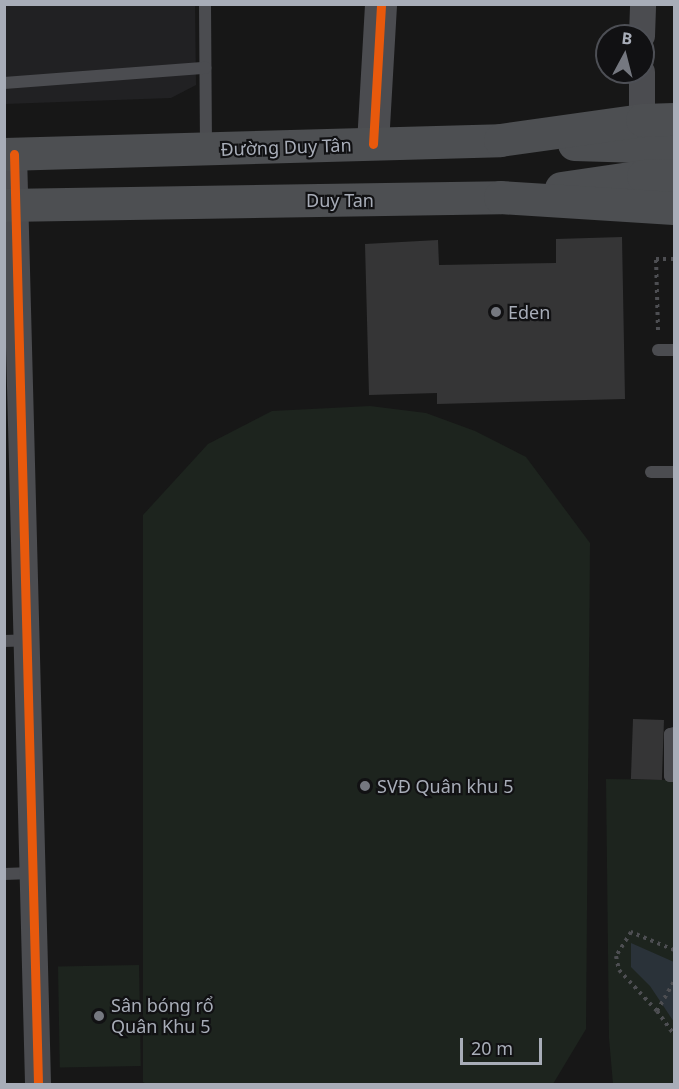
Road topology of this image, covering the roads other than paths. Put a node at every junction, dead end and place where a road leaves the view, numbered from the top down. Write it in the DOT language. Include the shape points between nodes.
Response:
graph roads {
  1 [pos="206,4"];
  2 [pos="381,4"];
  3 [pos="643,4"];
  4 [pos="642,24"];
  5 [pos="205,68"];
  6 [pos="4,83"];
  7 [pos="642,84"];
  8 [pos="675,119"];
  9 [pos="642,120"];
  10 [pos="500,140"];
  11 [pos="373,144"];
  12 [pos="675,147"];
  13 [pos="206,150"];
  14 [pos="9,154"];
  15 [pos="675,175"];
  16 [pos="500,197"];
  17 [pos="10,205"];
  18 [pos="675,208"];
  19 [pos="658,350"];
  20 [pos="675,350"];
  21 [pos="651,472"];
  22 [pos="675,472"];
  23 [pos="16,640"];
  24 [pos="675,734"];
  25 [pos="675,776"];
  26 [pos="32,873"];
  27 [pos="4,874"];
  28 [pos="38,1084"];
  1 -- 5 [label="lane"];
  2 -- 11 [label="street"];
  3 -- 4 [label="street"];
  5 -- 6 [label="lane"];
  5 -- 13 [label="lane"];
  7 -- 9 [label="street"];
  8 -- 9 [label="main road, Đường Duy Tân"];
  9 -- 10 [label="main road, Đường Duy Tân"];
  10 -- 11 [label="main road, Đường Duy Tân"];
  10 -- 12 [label="main road"];
  11 -- 13 [label="main road, Đường Duy Tân"];
  13 -- 14 [label="main road, Đường Duy Tân"];
  14 -- 17 [label="street"];
  15 -- 16 [label="main road"];
  16 -- 17 [label="main road, Duy Tan"];
  16 -- 18 [label="main road, Duy Tan"];
  17 -- 23 [label="street"];
  19 -- 20 [label="lane"];
  21 -- 22 [label="lane"];
  23 -- 26 [label="street"];
  24 -- 25 [label="lane" via="670,734 670,776"];
  26 -- 27 [label="lane"];
  26 -- 28 [label="street"];
}
